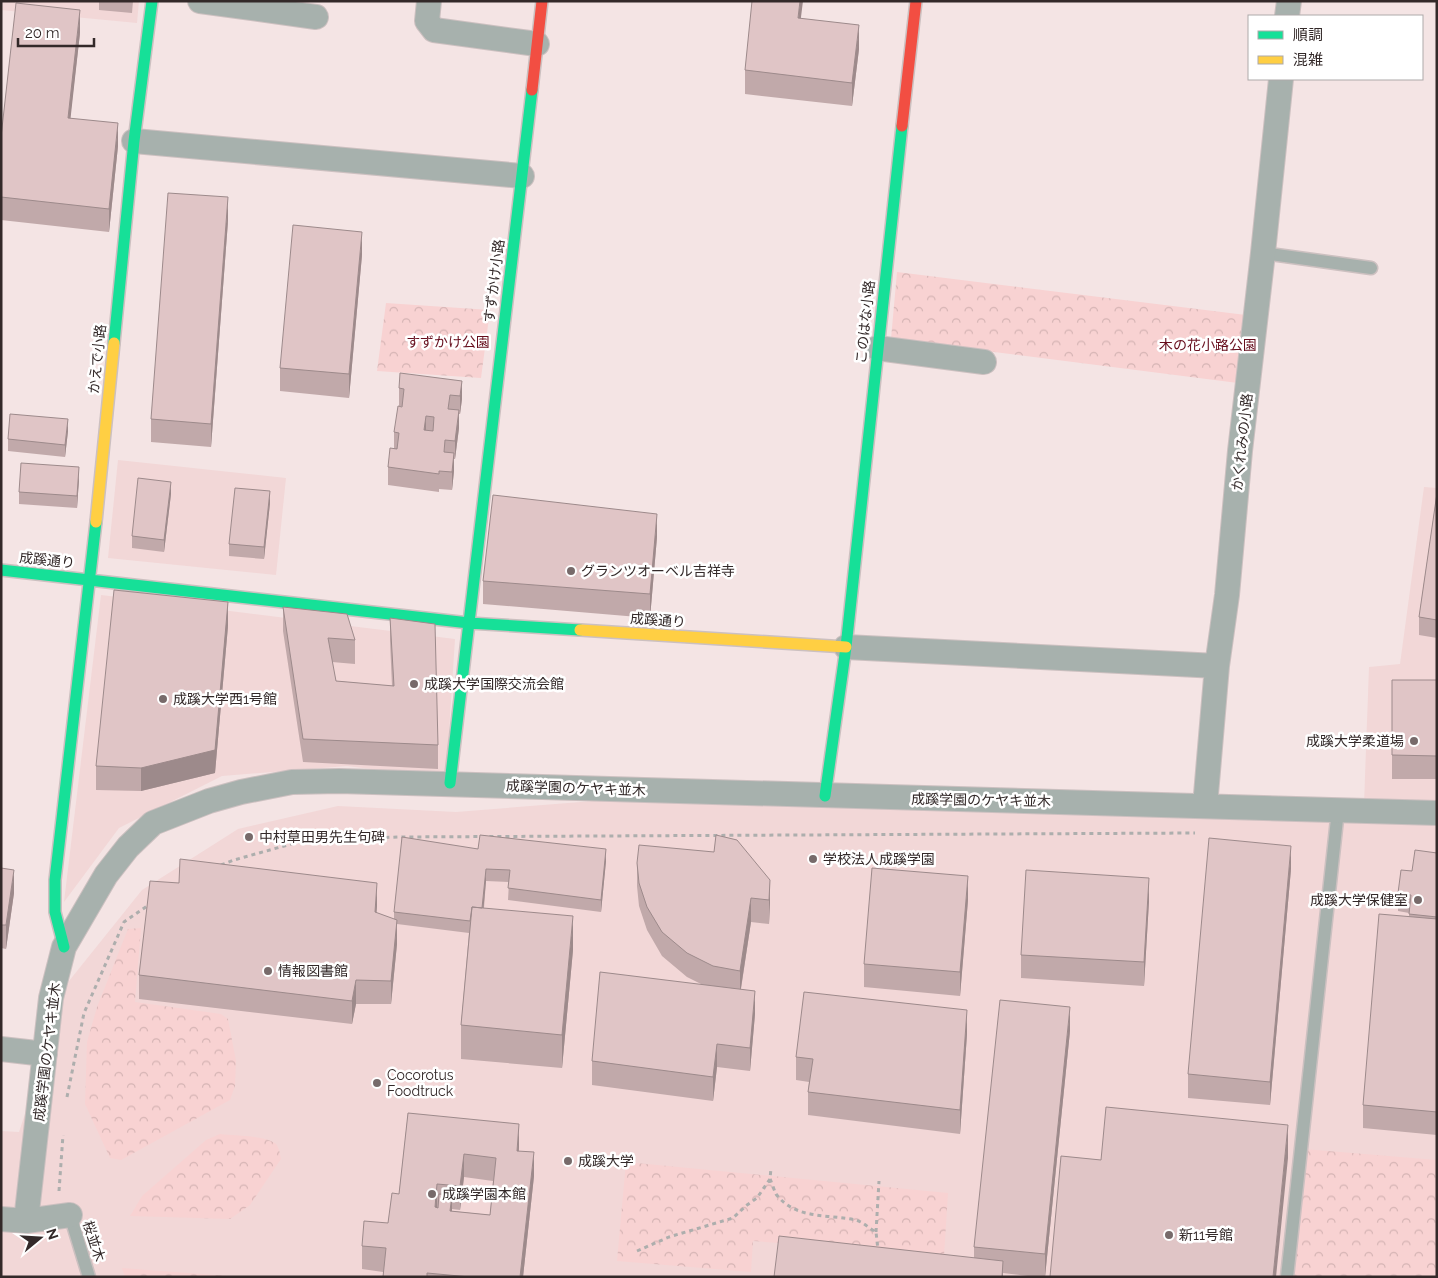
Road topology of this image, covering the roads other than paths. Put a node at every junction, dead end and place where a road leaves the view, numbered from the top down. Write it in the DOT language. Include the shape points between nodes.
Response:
graph roads {
  1 [pos="152,1"];
  2 [pos="200,1"];
  3 [pos="429,1"];
  4 [pos="542,1"];
  5 [pos="916,1"];
  6 [pos="1289,1"];
  7 [pos="1287,15"];
  8 [pos="316,16"];
  9 [pos="537,44"];
  10 [pos="1281,80"];
  11 [pos="134,141"];
  12 [pos="522,176"];
  13 [pos="1263,253"];
  14 [pos="1371,268"];
  15 [pos="877,348"];
  16 [pos="984,362"];
  17 [pos="1,570"];
  18 [pos="90,579"];
  19 [pos="469,623"];
  20 [pos="846,647"];
  21 [pos="1217,666"];
  22 [pos="450,784"];
  23 [pos="825,796"];
  24 [pos="1205,806"];
  25 [pos="1338,810"];
  26 [pos="1437,813"];
  27 [pos="64,947"];
  28 [pos="1,1049"];
  29 [pos="45,1054"];
  30 [pos="70,1215"];
  31 [pos="1,1219"];
  32 [pos="26,1222"];
  33 [pos="90,1277"];
  34 [pos="1287,1277"];
  1 -- 11 [label="street, かえで小路"];
  2 -- 8 [label="street"];
  3 -- 9 [label="street" via="427,21 434,30"];
  4 -- 9 [label="street, すずかけ小路"];
  5 -- 15 [label="street, このはな小路"];
  6 -- 7 [label="street"];
  9 -- 12 [label="street, すずかけ小路"];
  10 -- 13 [label="street, かくれみの小路"];
  11 -- 12 [label="street"];
  11 -- 18 [label="street, かえで小路"];
  12 -- 19 [label="street, すずかけ小路"];
  13 -- 14 [label="lane"];
  13 -- 21 [label="street, かくれみの小路"];
  15 -- 16 [label="street"];
  15 -- 20 [label="street, このはな小路"];
  17 -- 18 [label="street, 成蹊通り"];
  18 -- 19 [label="street, 成蹊通り"];
  18 -- 27 [label="street, かえで小路" via="55,880 55,912"];
  19 -- 20 [label="street, 成蹊通り"];
  19 -- 22 [label="street, すずかけ小路"];
  20 -- 21 [label="street"];
  20 -- 23 [label="street, このはな小路"];
  21 -- 24 [label="street, かくれみの小路"];
  22 -- 23 [label="street, 成蹊学園のケヤキ並木"];
  22 -- 27 [label="street, 成蹊学園のケヤキ並木" via="292,782 209,801 153,823 106,875"];
  23 -- 24 [label="street, 成蹊学園のケヤキ並木"];
  24 -- 25 [label="street, 成蹊学園のケヤキ並木"];
  25 -- 26 [label="street, 成蹊学園のケヤキ並木"];
  25 -- 34 [label="lane"];
  27 -- 29 [label="street, 成蹊学園のケヤキ並木" via="51,998"];
  28 -- 29 [label="street"];
  29 -- 32 [label="street, 成蹊学園のケヤキ並木"];
  30 -- 32 [label="street"];
  30 -- 33 [label="lane, 桜並木"];
  31 -- 32 [label="street"];
}
